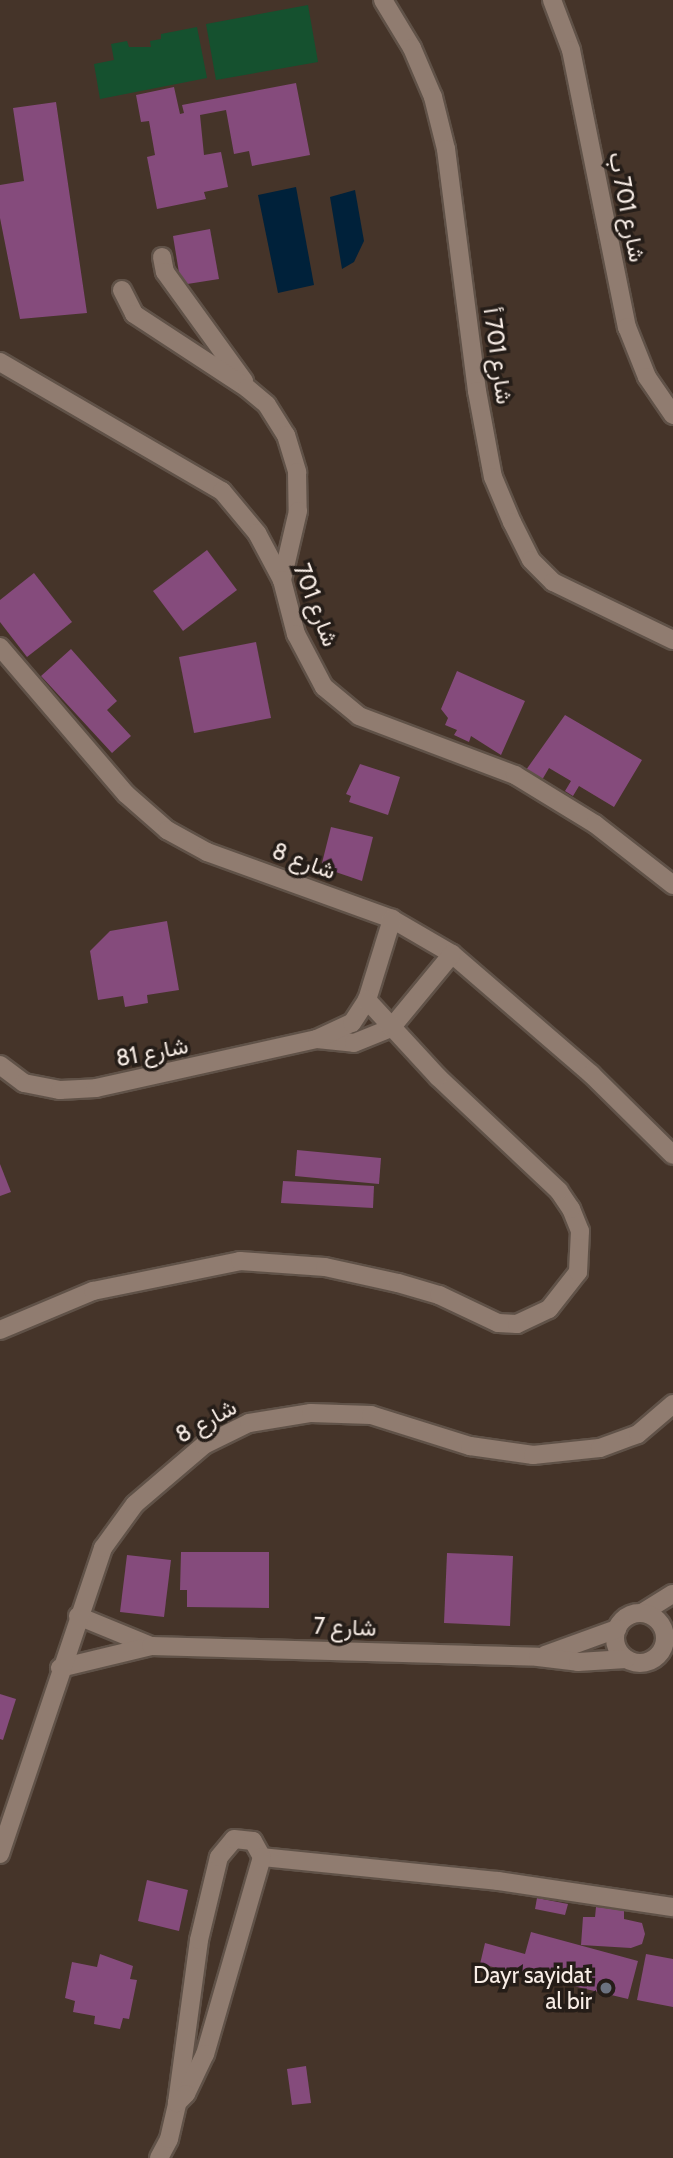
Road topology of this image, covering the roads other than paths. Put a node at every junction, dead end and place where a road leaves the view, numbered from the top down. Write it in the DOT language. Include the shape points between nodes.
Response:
graph roads {
  1 [pos="383,0"];
  2 [pos="552,0"];
  3 [pos="162,257"];
  4 [pos="122,290"];
  5 [pos="0,362"];
  6 [pos="247,388"];
  7 [pos="673,415"];
  8 [pos="282,580"];
  9 [pos="673,640"];
  10 [pos="0,647"];
  11 [pos="673,885"];
  12 [pos="392,919"];
  13 [pos="452,954"];
  14 [pos="367,1000"];
  15 [pos="391,1028"];
  16 [pos="317,1039"];
  17 [pos="0,1065"];
  18 [pos="673,1155"];
  19 [pos="0,1330"];
  20 [pos="673,1405"];
  21 [pos="673,1594"];
  22 [pos="673,1604"];
  23 [pos="642,1613"];
  24 [pos="78,1616"];
  25 [pos="617,1629"];
  26 [pos="666,1633"];
  27 [pos="151,1646"];
  28 [pos="538,1657"];
  29 [pos="626,1659"];
  30 [pos="665,1659"];
  31 [pos="60,1668"];
  32 [pos="0,1854"];
  33 [pos="262,1857"];
  34 [pos="673,1906"];
  35 [pos="177,2103"];
  36 [pos="159,2158"];
  1 -- 9 [label="street, شارع 701 أ" via="428,85 446,149 493,477 512,522 531,559 553,582"];
  2 -- 7 [label="street, شارع 701 ب" via="571,50 627,327 647,377"];
  3 -- 6 [label="street" via="165,272"];
  4 -- 6 [label="street" via="134,313"];
  5 -- 8 [label="street, شارع 701" via="222,491 257,533"];
  6 -- 8 [label="street" via="267,405 286,435 297,472 298,511"];
  8 -- 11 [label="street, شارع 701" via="296,634 324,687 359,716 515,775 595,824"];
  10 -- 12 [label="street, شارع 8" via="126,794 167,830 207,852"];
  12 -- 13 [label="street, شارع 8"];
  12 -- 14 [label="street, شارع 81"];
  13 -- 15 [label="street, شارع 81"];
  13 -- 18 [label="street, شارع 8" via="591,1074"];
  14 -- 15 [label="street"];
  14 -- 16 [label="street, شارع 81" via="352,1023"];
  15 -- 16 [label="street, شارع 81" via="354,1043"];
  15 -- 19 [label="street" via="559,1191 571,1209 580,1231 578,1272 549,1309 526,1322 498,1323 439,1295 398,1283 325,1267 240,1261 93,1291"];
  16 -- 17 [label="street, شارع 81" via="96,1088 60,1090 24,1083"];
  20 -- 24 [label="street, شارع 8" via="638,1434 600,1448 533,1455 470,1446 370,1415 311,1413 248,1423 204,1445 135,1504 103,1548"];
  21 -- 23 [label="street"];
  22 -- 26 [label="street"];
  23 -- 25 [label="street" via="622,1620"];
  23 -- 26 [label="street"];
  24 -- 27 [label="street"];
  24 -- 31 [label="street, شارع 8"];
  25 -- 28 [label="street, شارع 7"];
  25 -- 29 [label="street" via="618,1651"];
  26 -- 30 [label="street"];
  27 -- 28 [label="street, شارع 7"];
  27 -- 31 [label="street"];
  28 -- 29 [label="street, شارع 7" via="578,1662"];
  29 -- 30 [label="street" via="636,1663"];
  31 -- 32 [label="street, شارع 8"];
  33 -- 34 [label="street" via="498,1881"];
  33 -- 35 [label="street" via="205,2054"];
  33 -- 35 [label="street" via="253,1841 240,1838 227,1843 219,1857 199,1940"];
  35 -- 36 [label="street" via="169,2139"];
}
